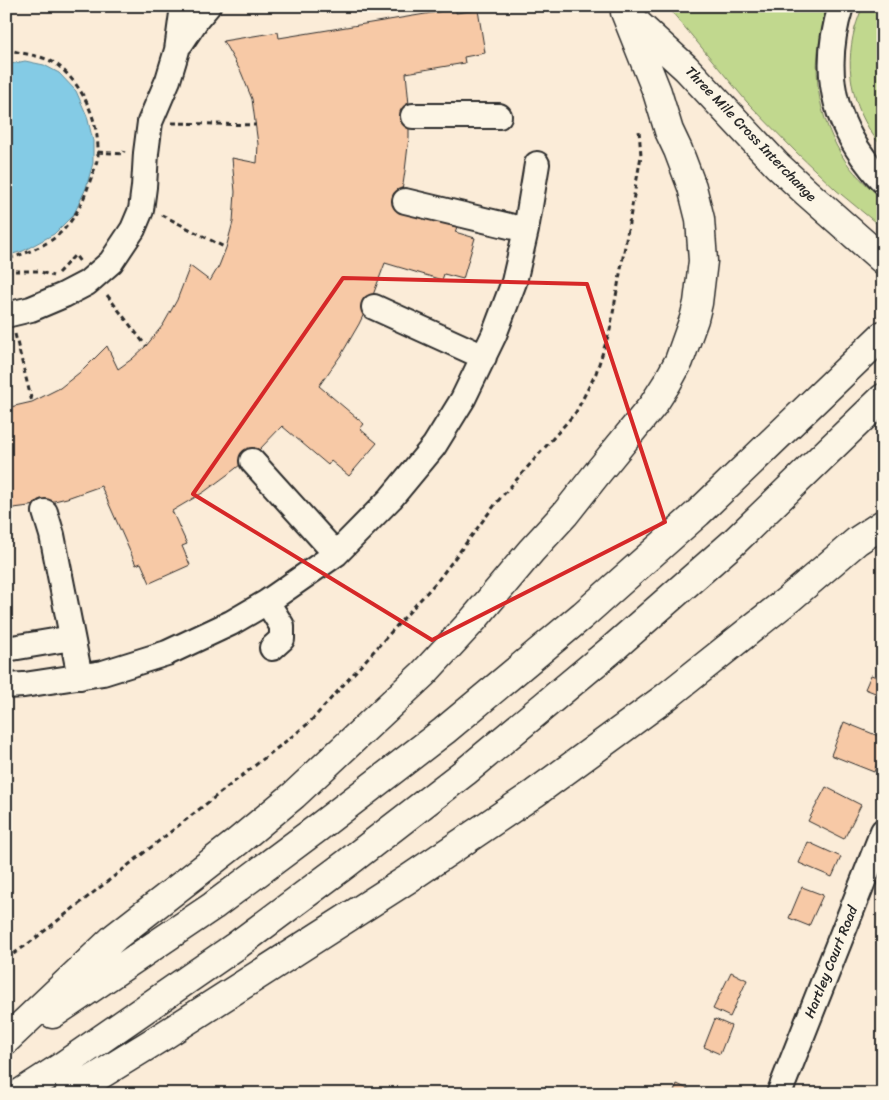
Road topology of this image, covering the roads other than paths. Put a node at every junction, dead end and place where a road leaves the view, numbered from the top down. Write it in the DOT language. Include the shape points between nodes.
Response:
graph roads {
  1 [pos="183,6"];
  2 [pos="208,6"];
  3 [pos="841,6"];
  4 [pos="621,8"];
  5 [pos="177,50"];
  6 [pos="413,116"];
  7 [pos="499,116"];
  8 [pos="537,164"];
  9 [pos="883,180"];
  10 [pos="405,200"];
  11 [pos="526,230"];
  12 [pos="883,260"];
  13 [pos="374,307"];
  14 [pos="8,314"];
  15 [pos="883,335"];
  16 [pos="484,357"];
  17 [pos="883,398"];
  18 [pos="252,461"];
  19 [pos="45,512"];
  20 [pos="883,524"];
  21 [pos="336,554"];
  22 [pos="267,602"];
  23 [pos="72,638"];
  24 [pos="6,648"];
  25 [pos="272,648"];
  26 [pos="80,677"];
  27 [pos="6,686"];
  28 [pos="883,831"];
  29 [pos="6,1040"];
  30 [pos="6,1045"];
  31 [pos="19,1094"];
  32 [pos="69,1094"];
  33 [pos="779,1094"];
  1 -- 5 [label="street"];
  2 -- 5 [label="street"];
  3 -- 9 [label="street" via="834,32 831,65 834,97 850,138"];
  4 -- 12 [label="highway, Three Mile Cross Interchange" via="686,68 777,165"];
  4 -- 29 [label="highway" via="690,180 700,219 703,260 698,303 679,361 667,383 565,514 423,674 294,795 115,937"];
  5 -- 14 [label="street" via="150,122 141,210 133,229 111,262 87,282 31,309"];
  6 -- 7 [label="street"];
  8 -- 11 [label="street"];
  10 -- 11 [label="street"];
  11 -- 16 [label="street" via="514,282"];
  13 -- 16 [label="street"];
  15 -- 30 [label="highway" via="698,513 583,616 444,731 213,906"];
  16 -- 21 [label="street" via="434,446 391,498"];
  17 -- 31 [label="highway" via="733,543 465,772 236,946"];
  18 -- 21 [label="street"];
  19 -- 23 [label="street"];
  20 -- 32 [label="highway" via="666,697 535,793 408,879"];
  21 -- 22 [label="street"];
  22 -- 25 [label="street" via="282,626 282,639"];
  22 -- 26 [label="street" via="167,653"];
  23 -- 24 [label="street"];
  23 -- 26 [label="street"];
  26 -- 27 [label="street"];
  28 -- 33 [label="street, Hartley Court Road"];
}
